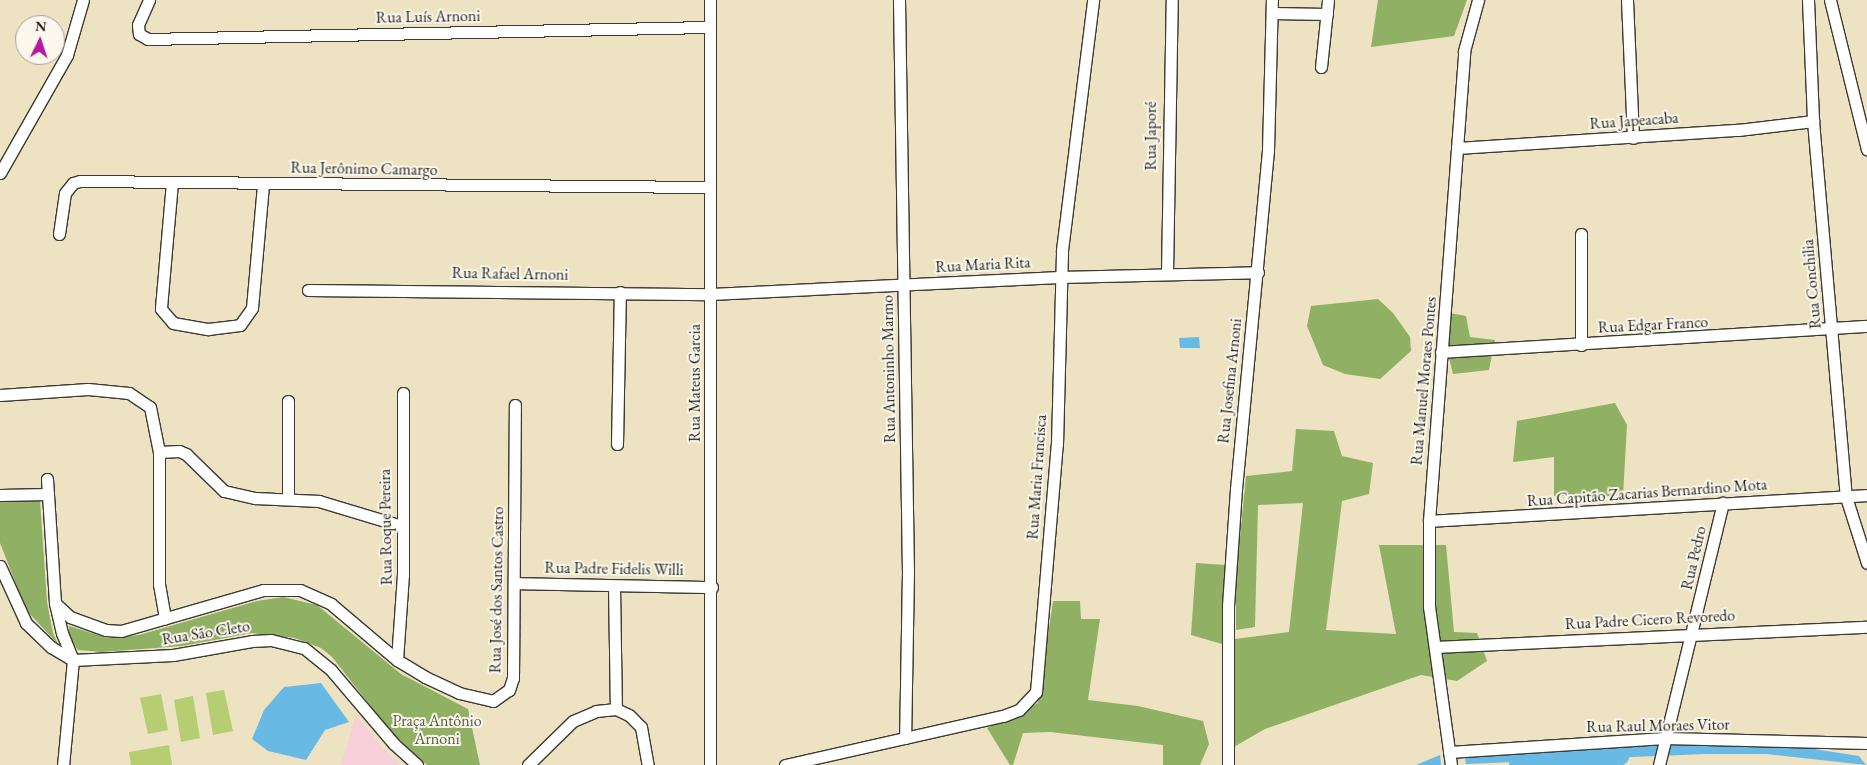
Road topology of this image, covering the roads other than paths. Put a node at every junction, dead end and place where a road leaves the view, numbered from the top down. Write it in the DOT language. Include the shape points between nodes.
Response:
graph roads {
  1 [pos="83,0"];
  2 [pos="149,0"];
  3 [pos="710,0"];
  4 [pos="900,0"];
  5 [pos="1093,0"];
  6 [pos="1172,0"];
  7 [pos="1272,0"];
  8 [pos="1328,0"];
  9 [pos="1478,0"];
  10 [pos="1627,0"];
  11 [pos="1808,0"];
  12 [pos="1830,0"];
  13 [pos="1272,13"];
  14 [pos="1326,14"];
  15 [pos="709,27"];
  16 [pos="1321,67"];
  17 [pos="1813,121"];
  18 [pos="1633,138"];
  19 [pos="1457,148"];
  20 [pos="1867,150"];
  21 [pos="0,172"];
  22 [pos="172,182"];
  23 [pos="263,184"];
  24 [pos="709,187"];
  25 [pos="59,234"];
  26 [pos="1582,234"];
  27 [pos="1258,272"];
  28 [pos="1167,273"];
  29 [pos="1060,277"];
  30 [pos="904,285"];
  31 [pos="308,290"];
  32 [pos="620,292"];
  33 [pos="711,294"];
  34 [pos="1867,326"];
  35 [pos="1832,328"];
  36 [pos="1581,345"];
  37 [pos="1442,352"];
  38 [pos="403,393"];
  39 [pos="0,395"];
  40 [pos="288,401"];
  41 [pos="515,405"];
  42 [pos="617,444"];
  43 [pos="159,452"];
  44 [pos="47,479"];
  45 [pos="48,494"];
  46 [pos="0,495"];
  47 [pos="1867,495"];
  48 [pos="1846,497"];
  49 [pos="288,499"];
  50 [pos="1723,503"];
  51 [pos="1429,521"];
  52 [pos="402,526"];
  53 [pos="1867,563"];
  54 [pos="0,566"];
  55 [pos="515,582"];
  56 [pos="614,586"];
  57 [pos="712,587"];
  58 [pos="55,602"];
  59 [pos="165,618"];
  60 [pos="1867,627"];
  61 [pos="1692,633"];
  62 [pos="1435,647"];
  63 [pos="73,660"];
  64 [pos="397,660"];
  65 [pos="616,710"];
  66 [pos="906,738"];
  67 [pos="1665,740"];
  68 [pos="1867,743"];
  69 [pos="1449,752"];
  70 [pos="1660,760"];
  71 [pos="63,765"];
  72 [pos="417,765"];
  73 [pos="528,765"];
  74 [pos="648,765"];
  75 [pos="710,765"];
  76 [pos="785,765"];
  77 [pos="1228,765"];
  78 [pos="1451,765"];
  1 -- 21 [label="street" via="67,55"];
  2 -- 15 [label="street, Rua Luís Arnoni" via="138,24 139,34 148,39"];
  3 -- 15 [label="street, Rua Mateus Garcia"];
  4 -- 30 [label="street, Rua Antoninho Marmo"];
  5 -- 29 [label="street, Rua Maria Francisca"];
  6 -- 28 [label="street, Rua Japoré"];
  7 -- 13 [label="street, Rua Josefina Arnoni"];
  8 -- 14 [label="street"];
  9 -- 19 [label="street, Rua Manuel Moraes Pontes" via="1464,51"];
  10 -- 18 [label="street"];
  11 -- 17 [label="street, Rua Conchilia"];
  12 -- 20 [label="street"];
  13 -- 14 [label="street"];
  13 -- 27 [label="street, Rua Josefina Arnoni" via="1270,122"];
  14 -- 16 [label="street"];
  15 -- 24 [label="street, Rua Mateus Garcia"];
  17 -- 18 [label="street, Rua Japeacaba"];
  17 -- 35 [label="street, Rua Conchilia"];
  18 -- 19 [label="street, Rua Japeacaba"];
  19 -- 37 [label="street, Rua Manuel Moraes Pontes"];
  22 -- 23 [label="street, Rua Jerônimo Camargo"];
  22 -- 23 [label="street" via="161,309 173,323 208,329 240,325 252,308"];
  22 -- 25 [label="street, Rua Jerônimo Camargo" via="73,183 65,193"];
  23 -- 24 [label="street, Rua Jerônimo Camargo"];
  24 -- 33 [label="street, Rua Mateus Garcia"];
  26 -- 36 [label="street"];
  27 -- 28 [label="street, Rua Maria Rita"];
  27 -- 77 [label="street, Rua Josefina Arnoni" via="1229,589"];
  28 -- 29 [label="street, Rua Maria Rita"];
  29 -- 30 [label="street, Rua Maria Rita"];
  29 -- 66 [label="street, Rua Maria Francisca" via="1057,444 1036,692 1019,710 1003,716"];
  30 -- 33 [label="street, Rua Maria Rita"];
  30 -- 66 [label="street, Rua Antoninho Marmo" via="908,572"];
  31 -- 32 [label="street, Rua Rafael Arnoni"];
  32 -- 33 [label="street, Rua Rafael Arnoni"];
  32 -- 42 [label="street"];
  33 -- 57 [label="street, Rua Mateus Garcia"];
  34 -- 35 [label="street, Rua Edgar Franco"];
  35 -- 36 [label="street, Rua Edgar Franco"];
  35 -- 48 [label="street, Rua Conchilia"];
  36 -- 37 [label="street, Rua Edgar Franco"];
  37 -- 51 [label="street, Rua Manuel Moraes Pontes"];
  38 -- 52 [label="street, Rua Roque Pereira"];
  39 -- 43 [label="street" via="88,389 129,393 150,407"];
  40 -- 49 [label="street"];
  41 -- 55 [label="street, Rua José dos Santos Castro"];
  43 -- 49 [label="street" via="179,450 186,454 224,490 255,498"];
  43 -- 59 [label="street" via="159,584"];
  44 -- 45 [label="street"];
  45 -- 46 [label="street"];
  45 -- 58 [label="street"];
  47 -- 48 [label="street, Rua Capitão Zacarias Bernardino Mota"];
  48 -- 50 [label="street, Rua Capitão Zacarias Bernardino Mota"];
  48 -- 53 [label="street, Rua Conchilia"];
  49 -- 52 [label="street" via="333,504"];
  50 -- 51 [label="street, Rua Capitão Zacarias Bernardino Mota"];
  50 -- 61 [label="street, Rua Pedro"];
  51 -- 62 [label="street, Rua Manuel Moraes Pontes" via="1427,573"];
  52 -- 64 [label="street, Rua Roque Pereira" via="402,627"];
  54 -- 63 [label="street" via="26,623 51,647"];
  55 -- 56 [label="street, Rua Padre Fidelis Willi"];
  55 -- 64 [label="street, Rua José dos Santos Castro" via="513,678 509,690 501,697 483,701 459,693"];
  56 -- 57 [label="street, Rua Padre Fidelis Willi"];
  56 -- 65 [label="street"];
  57 -- 75 [label="street, Rua Mateus Garcia"];
  58 -- 59 [label="street, Rua José dos Santos Castro" via="70,617 106,630 138,628"];
  58 -- 63 [label="street" via="62,633"];
  59 -- 64 [label="street, Rua José dos Santos Castro" via="262,590 300,590 330,604"];
  60 -- 61 [label="street, Rua Padre Cicero Revoredo"];
  61 -- 62 [label="street, Rua Padre Cicero Revoredo"];
  61 -- 67 [label="street, Rua Pedro"];
  62 -- 69 [label="street, Rua Manuel Moraes Pontes"];
  63 -- 71 [label="street"];
  63 -- 72 [label="street, Rua São Cleto" via="173,655 252,641 288,643 316,656"];
  65 -- 73 [label="street" via="596,711 573,721"];
  65 -- 74 [label="street" via="628,715 641,728"];
  66 -- 76 [label="street, Rua Maria Francisca"];
  67 -- 68 [label="street, Rua Raul Moraes Vitor"];
  67 -- 69 [label="street, Rua Raul Moraes Vitor"];
  67 -- 70 [label="street, Rua Pedro"];
  69 -- 78 [label="street, Rua Manuel Moraes Pontes"];
}
